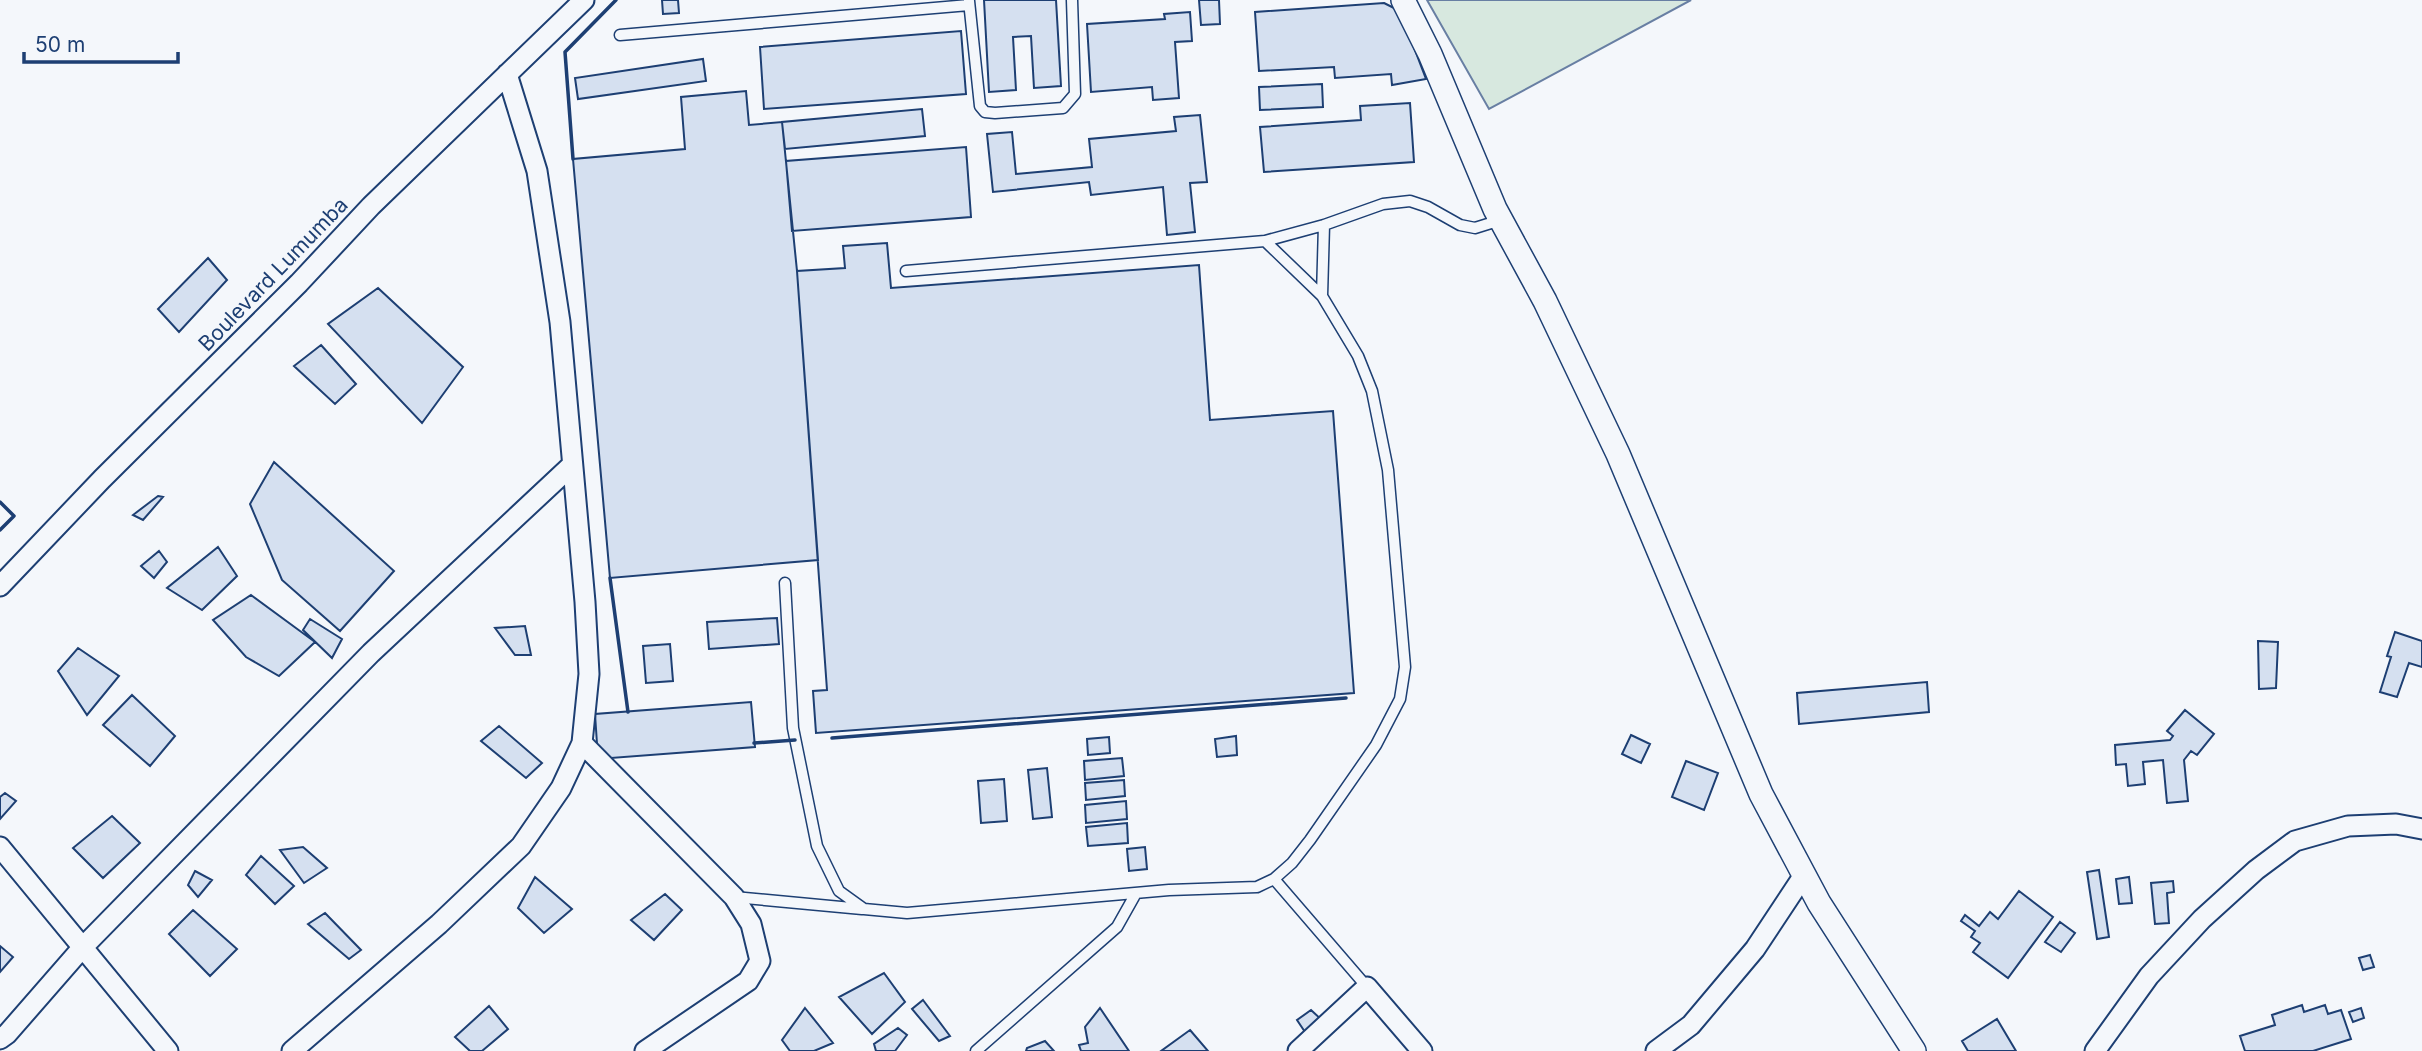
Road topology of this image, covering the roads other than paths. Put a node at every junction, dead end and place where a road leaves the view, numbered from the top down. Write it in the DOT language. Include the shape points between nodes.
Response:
graph roads {
  1 [pos="584,0"];
  2 [pos="1072,0"];
  3 [pos="1403,0"];
  4 [pos="969,3"];
  5 [pos="620,35"];
  6 [pos="507,74"];
  7 [pos="1494,209"];
  8 [pos="1324,225"];
  9 [pos="1265,240"];
  10 [pos="906,271"];
  11 [pos="1322,296"];
  12 [pos="572,465"];
  13 [pos="2,578"];
  14 [pos="785,583"];
  15 [pos="582,743"];
  16 [pos="2422,829"];
  17 [pos="0,847"];
  18 [pos="1804,875"];
  19 [pos="1274,879"];
  20 [pos="1135,895"];
  21 [pos="734,897"];
  22 [pos="864,909"];
  23 [pos="82,948"];
  24 [pos="1367,987"];
  25 [pos="0,1039"];
  26 [pos="168,1051"];
  27 [pos="292,1051"];
  28 [pos="645,1051"];
  29 [pos="976,1051"];
  30 [pos="1297,1051"];
  31 [pos="1422,1051"];
  32 [pos="1656,1051"];
  33 [pos="1914,1051"];
  34 [pos="2095,1051"];
  1 -- 6 [label="street, Boulevard Lumumba"];
  2 -- 4 [label="lane" via="1072,100 1063,108 995,113 980,106"];
  3 -- 7 [label="street"];
  4 -- 5 [label="lane"];
  6 -- 12 [label="street" via="530,144 544,212 560,322"];
  6 -- 13 [label="street, Boulevard Lumumba"];
  7 -- 8 [label="lane" via="1491,223 1475,228 1410,201 1383,204"];
  7 -- 18 [label="street" via="1545,301 1618,454 1756,782"];
  8 -- 9 [label="lane"];
  8 -- 11 [label="lane"];
  9 -- 10 [label="lane"];
  9 -- 11 [label="lane"];
  11 -- 19 [label="lane" via="1358,356 1372,391 1388,471 1405,667 1400,699 1376,745 1310,840"];
  12 -- 15 [label="street" via="589,674"];
  12 -- 23 [label="street" via="371,653"];
  14 -- 22 [label="lane" via="793,728 817,846 839,891"];
  15 -- 21 [label="street"];
  15 -- 27 [label="street" via="561,788 521,846"];
  16 -- 34 [label="street" via="2396,824 2348,826 2295,841 2202,919 2149,976"];
  17 -- 23 [label="street"];
  18 -- 32 [label="street" via="1755,949 1691,1025"];
  18 -- 33 [label="street"];
  19 -- 20 [label="lane" via="1257,887"];
  19 -- 24 [label="lane"];
  20 -- 22 [label="lane" via="908,913"];
  20 -- 29 [label="lane" via="1117,927"];
  21 -- 22 [label="lane"];
  21 -- 28 [label="street" via="751,924 760,961 748,981"];
  23 -- 25 [label="street"];
  23 -- 26 [label="street"];
  24 -- 30 [label="street"];
  24 -- 31 [label="street"];
}
